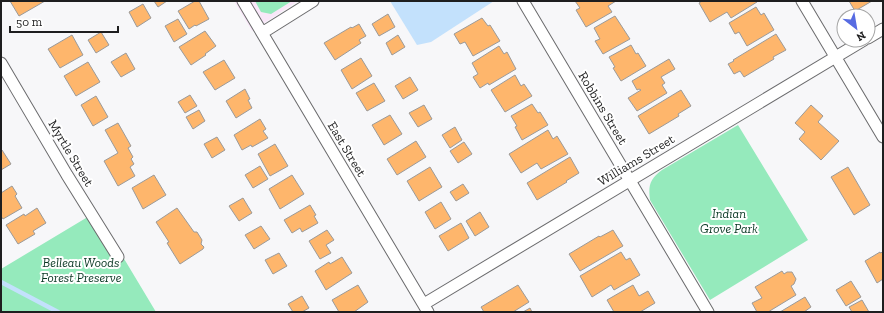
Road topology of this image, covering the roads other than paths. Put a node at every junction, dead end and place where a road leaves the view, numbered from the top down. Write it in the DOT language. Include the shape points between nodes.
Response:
graph roads {
  1 [pos="243,1"];
  2 [pos="313,1"];
  3 [pos="522,1"];
  4 [pos="802,1"];
  5 [pos="262,33"];
  6 [pos="851,48"];
  7 [pos="836,57"];
  8 [pos="1,63"];
  9 [pos="883,137"];
  10 [pos="629,180"];
  11 [pos="118,257"];
  12 [pos="426,308"];
  13 [pos="708,312"];
  1 -- 5 [label="street, East Street"];
  2 -- 5 [label="street"];
  3 -- 10 [label="street, Robbins Street"];
  4 -- 7 [label="street"];
  5 -- 12 [label="street, East Street"];
  6 -- 7 [label="street, Williams Street"];
  7 -- 9 [label="street"];
  7 -- 10 [label="street, Williams Street"];
  8 -- 11 [label="street, Myrtle Street"];
  10 -- 12 [label="street, Williams Street"];
  10 -- 13 [label="street, Robbins Street"];
}
